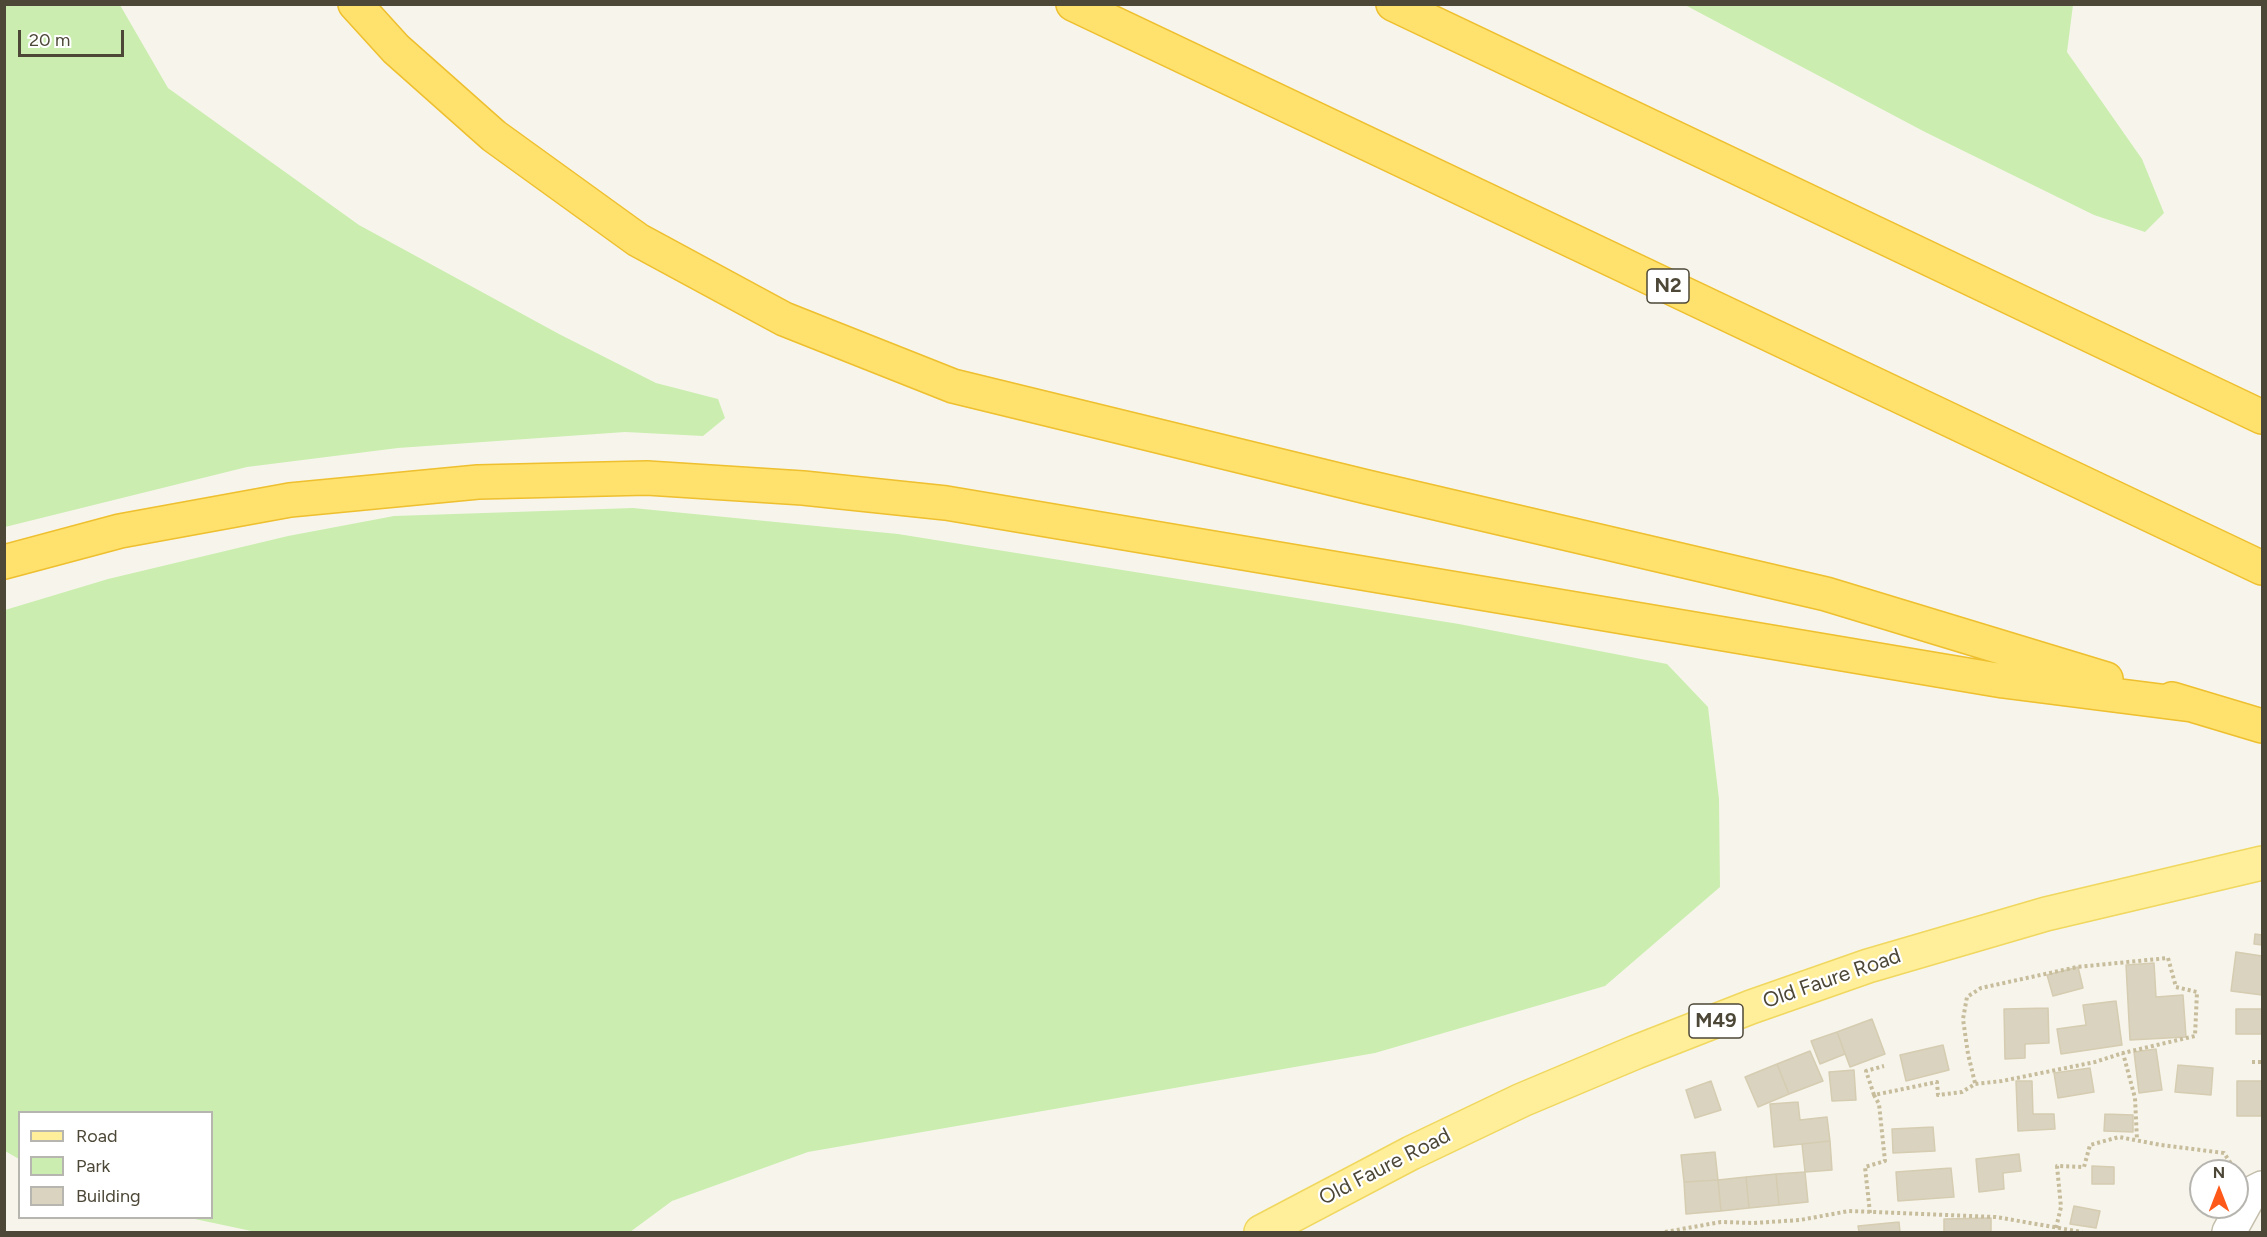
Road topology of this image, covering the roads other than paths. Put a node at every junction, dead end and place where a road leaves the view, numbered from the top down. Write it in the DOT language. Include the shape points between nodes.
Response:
graph roads {
  1 [pos="355,4"];
  2 [pos="1073,4"];
  3 [pos="1393,4"];
  4 [pos="2262,417"];
  5 [pos="4,562"];
  6 [pos="2262,568"];
  7 [pos="2192,705"];
  8 [pos="2262,726"];
  9 [pos="2262,863"];
  10 [pos="2262,1188"];
  11 [pos="1261,1233"];
  12 [pos="2229,1233"];
  1 -- 7 [label="highway" via="396,49 494,136 638,240 784,319 953,386 1826,594"];
  2 -- 6 [label="highway, N2"];
  3 -- 4 [label="highway"];
  5 -- 7 [label="highway" via="120,531 290,500 478,482 647,478 755,485 946,503 2002,681"];
  7 -- 8 [label="highway"];
  9 -- 11 [label="main road, Old Faure Road / M49" via="2046,914 1868,966 1751,1007 1522,1100 1411,1153"];
  10 -- 12 [label="street" via="2250,1194"];
}
